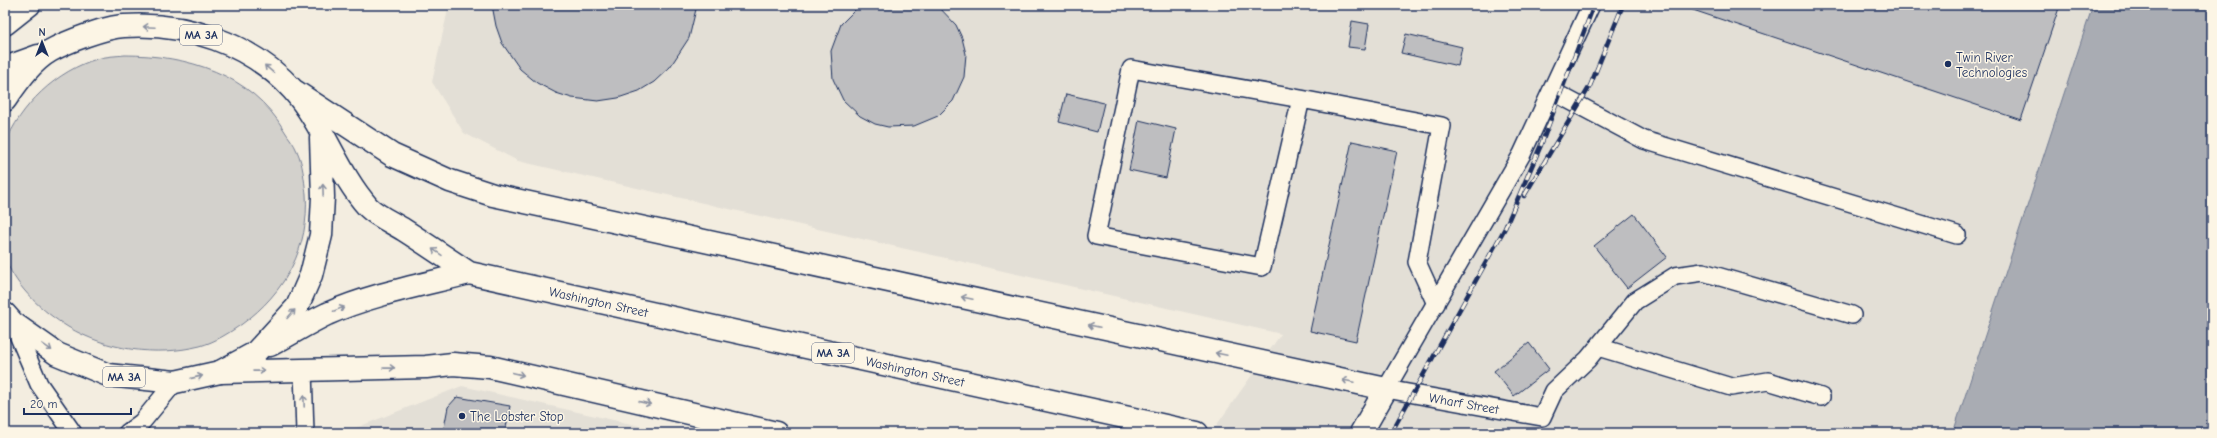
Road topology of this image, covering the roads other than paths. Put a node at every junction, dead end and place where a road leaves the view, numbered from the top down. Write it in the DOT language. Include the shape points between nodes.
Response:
graph roads {
  1 [pos="29,5"];
  2 [pos="1591,5"];
  3 [pos="5,24"];
  4 [pos="49,52"];
  5 [pos="5,68"];
  6 [pos="292,89"];
  7 [pos="1552,91"];
  8 [pos="5,100"];
  9 [pos="1301,100"];
  10 [pos="321,130"];
  11 [pos="1957,235"];
  12 [pos="469,273"];
  13 [pos="1436,304"];
  14 [pos="1852,315"];
  15 [pos="9,319"];
  16 [pos="1598,347"];
  17 [pos="255,353"];
  18 [pos="302,370"];
  19 [pos="220,372"];
  20 [pos="175,382"];
  21 [pos="1386,390"];
  22 [pos="1820,397"];
  23 [pos="73,433"];
  24 [pos="127,433"];
  25 [pos="305,433"];
  26 [pos="776,433"];
  27 [pos="1197,433"];
  28 [pos="1361,433"];
  1 -- 3 [label="main road"];
  2 -- 7 [label="lane"];
  4 -- 5 [label="main road, MA 3A"];
  6 -- 4 [label="main road, MA 3A, one-way" via="252,55 225,41 175,28 122,26 76,39"];
  4 -- 8 [label="main road" via="19,79"];
  6 -- 10 [label="main road, MA 3A"];
  21 -- 6 [label="main road, one-way" via="493,195 450,181 392,156"];
  7 -- 11 [label="lane" via="1644,140"];
  7 -- 13 [label="lane" via="1522,154"];
  9 -- 9 [label="lane" via="1262,267 1096,236 1131,68"];
  9 -- 13 [label="lane" via="1442,126 1417,262"];
  12 -- 10 [label="main road, Washington Street / MA 3A, one-way" via="369,208 342,171"];
  17 -- 10 [label="main road, one-way" via="297,307 310,275 321,235"];
  17 -- 12 [label="main road, Washington Street / MA 3A, one-way" via="326,314 398,290"];
  12 -- 27 [label="main road, Washington Street / MA 3A"];
  13 -- 21 [label="lane"];
  14 -- 16 [label="lane" via="1703,272 1674,276 1635,301"];
  15 -- 20 [label="main road, MA 3A, one-way" via="57,354 108,375"];
  15 -- 23 [label="lane" via="39,384"];
  16 -- 21 [label="lane, Wharf Street" via="1554,391 1542,417"];
  16 -- 22 [label="lane" via="1731,386 1768,381"];
  17 -- 19 [label="main road, MA 3A"];
  19 -- 18 [label="main road, one-way"];
  25 -- 18 [label="lane, one-way"];
  18 -- 26 [label="main road, one-way" via="453,364 490,368"];
  20 -- 19 [label="main road, MA 3A, one-way"];
  20 -- 24 [label="lane" via="142,422"];
  21 -- 28 [label="main road"];
}
